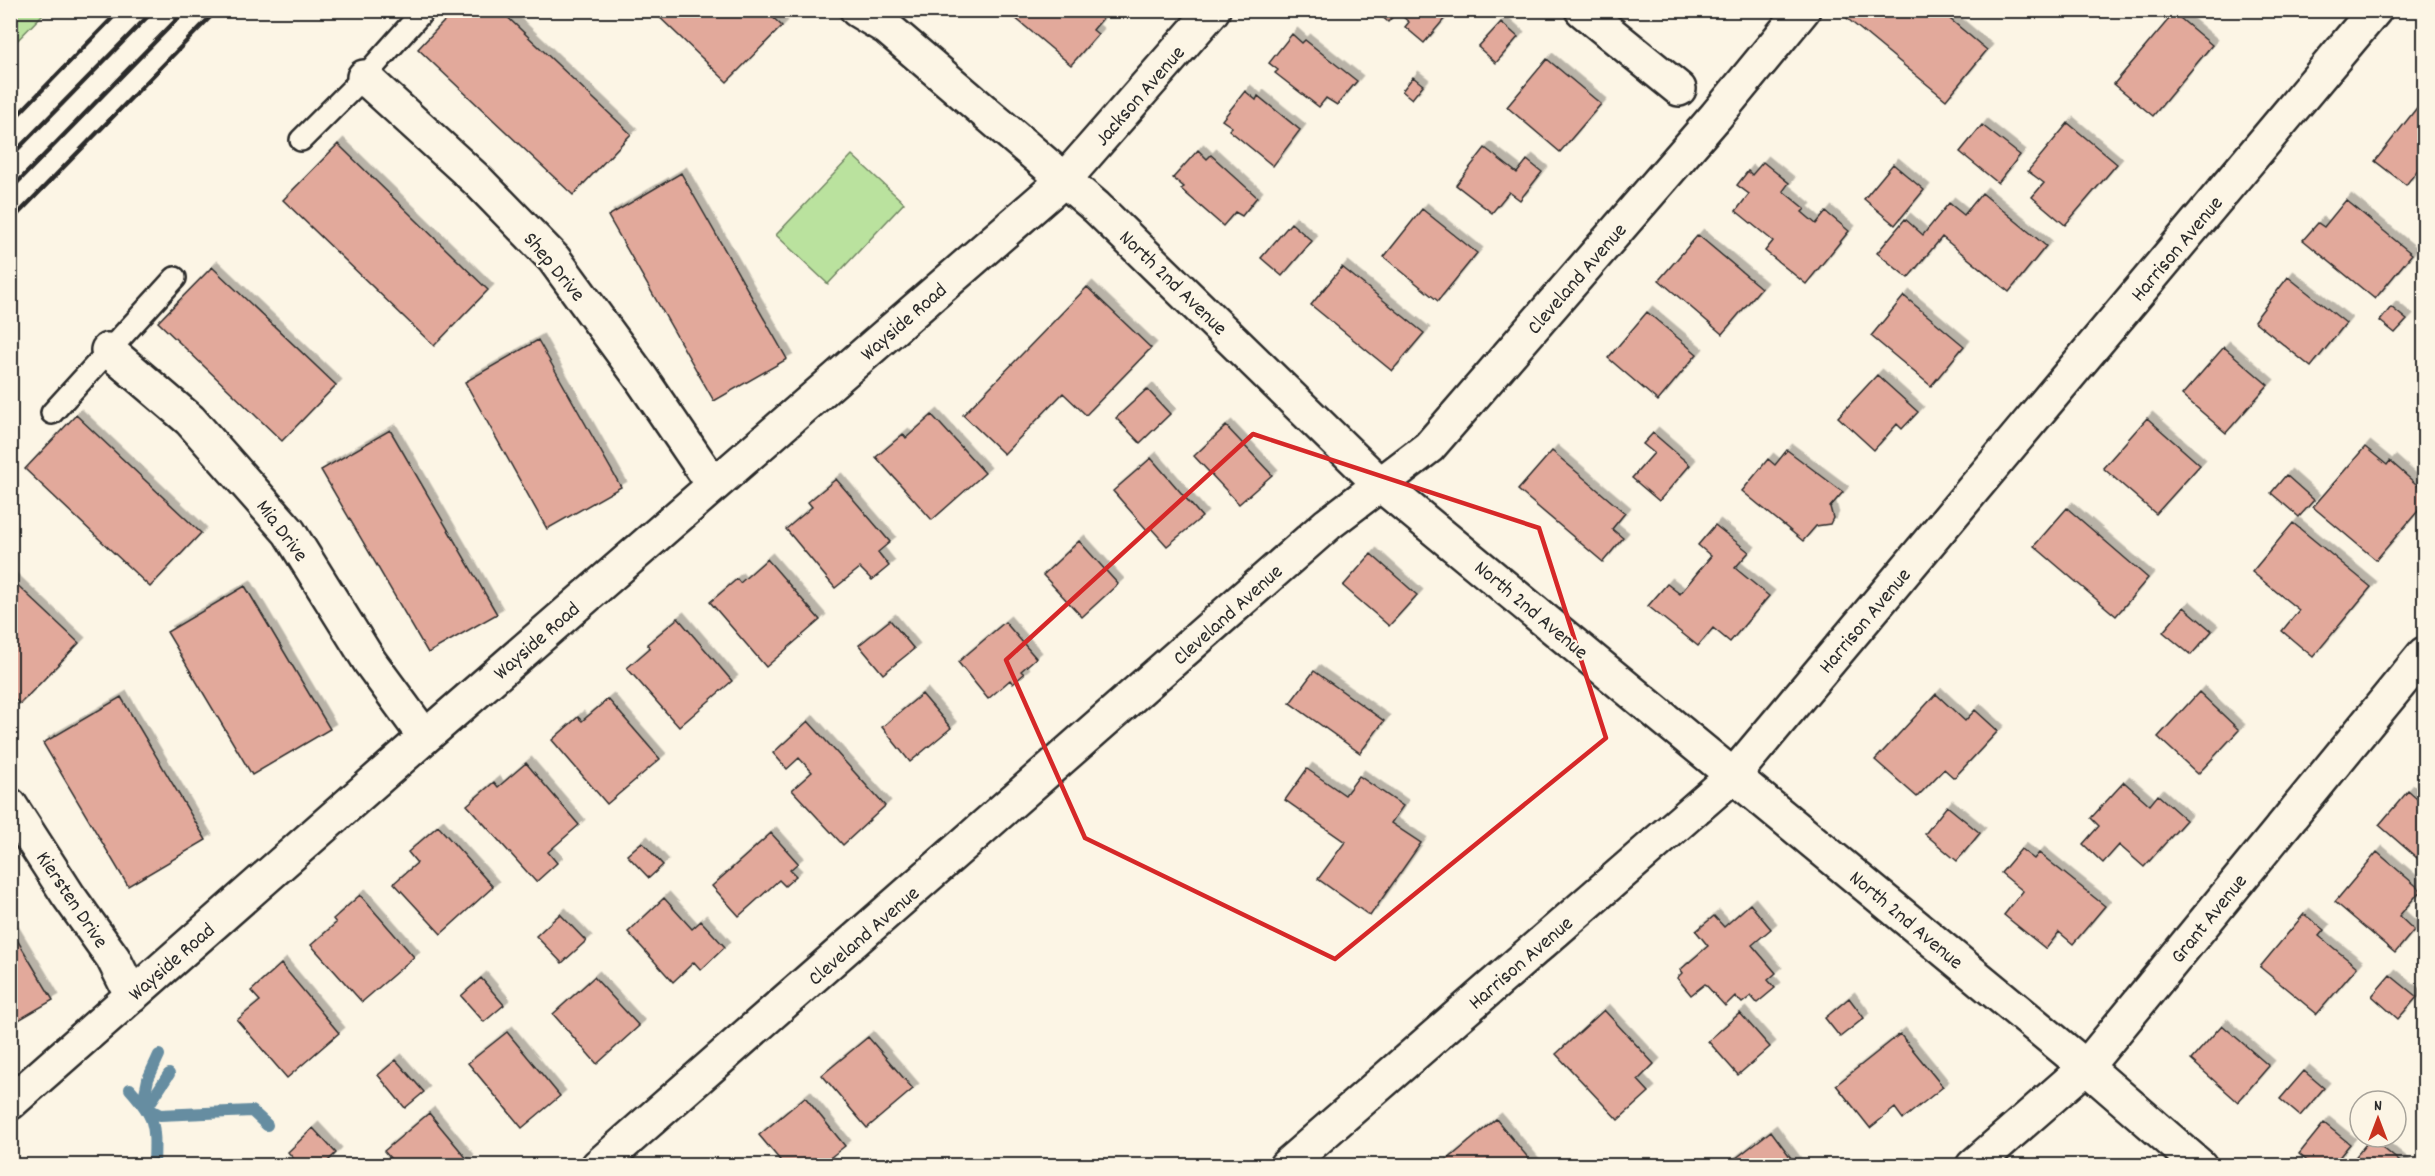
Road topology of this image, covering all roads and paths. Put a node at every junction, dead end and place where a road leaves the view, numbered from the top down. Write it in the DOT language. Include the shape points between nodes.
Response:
graph roads {
  1 [pos="424,10"];
  2 [pos="857,10"];
  3 [pos="1213,10"];
  4 [pos="1582,10"];
  5 [pos="1803,10"];
  6 [pos="2375,10"];
  7 [pos="894,19"];
  8 [pos="364,77"];
  9 [pos="1679,90"];
  10 [pos="301,140"];
  11 [pos="1065,180"];
  12 [pos="175,278"];
  13 [pos="108,350"];
  14 [pos="52,413"];
  15 [pos="713,484"];
  16 [pos="1381,485"];
  17 [pos="2424,654"];
  18 [pos="425,736"];
  19 [pos="1733,776"];
  20 [pos="10,805"];
  21 [pos="132,996"];
  22 [pos="2086,1067"];
  23 [pos="10,1103"];
  24 [pos="598,1166"];
  25 [pos="1286,1166"];
  26 [pos="1973,1166"];
  27 [pos="2200,1166"];
  1 -- 8 [label="lane"];
  2 -- 7 [label="street, North 2nd Avenue"];
  3 -- 11 [label="street, Jackson Avenue"];
  4 -- 9 [label="street"];
  5 -- 16 [label="street, Cleveland Avenue" via="1429,447"];
  6 -- 19 [label="street, Harrison Avenue"];
  7 -- 11 [label="street, North 2nd Avenue"];
  8 -- 10 [label="lane"];
  8 -- 15 [label="street, Shep Drive" via="478,181 554,259"];
  11 -- 15 [label="street, Wayside Road"];
  11 -- 16 [label="street, North 2nd Avenue"];
  12 -- 13 [label="lane"];
  13 -- 14 [label="lane"];
  13 -- 18 [label="street, Mia Drive" via="190,420 289,532 370,662"];
  15 -- 18 [label="street, Wayside Road"];
  16 -- 19 [label="street, North 2nd Avenue"];
  16 -- 24 [label="street, Cleveland Avenue" via="1328,524"];
  17 -- 22 [label="street, Grant Avenue"];
  18 -- 21 [label="street, Wayside Road"];
  19 -- 22 [label="street, North 2nd Avenue"];
  19 -- 25 [label="street, Harrison Avenue"];
  20 -- 21 [label="street, Kiersten Drive" via="113,958"];
  21 -- 23 [label="street, Wayside Road"];
  22 -- 26 [label="street, Grant Avenue"];
  22 -- 27 [label="street, North 2nd Avenue"];
}
